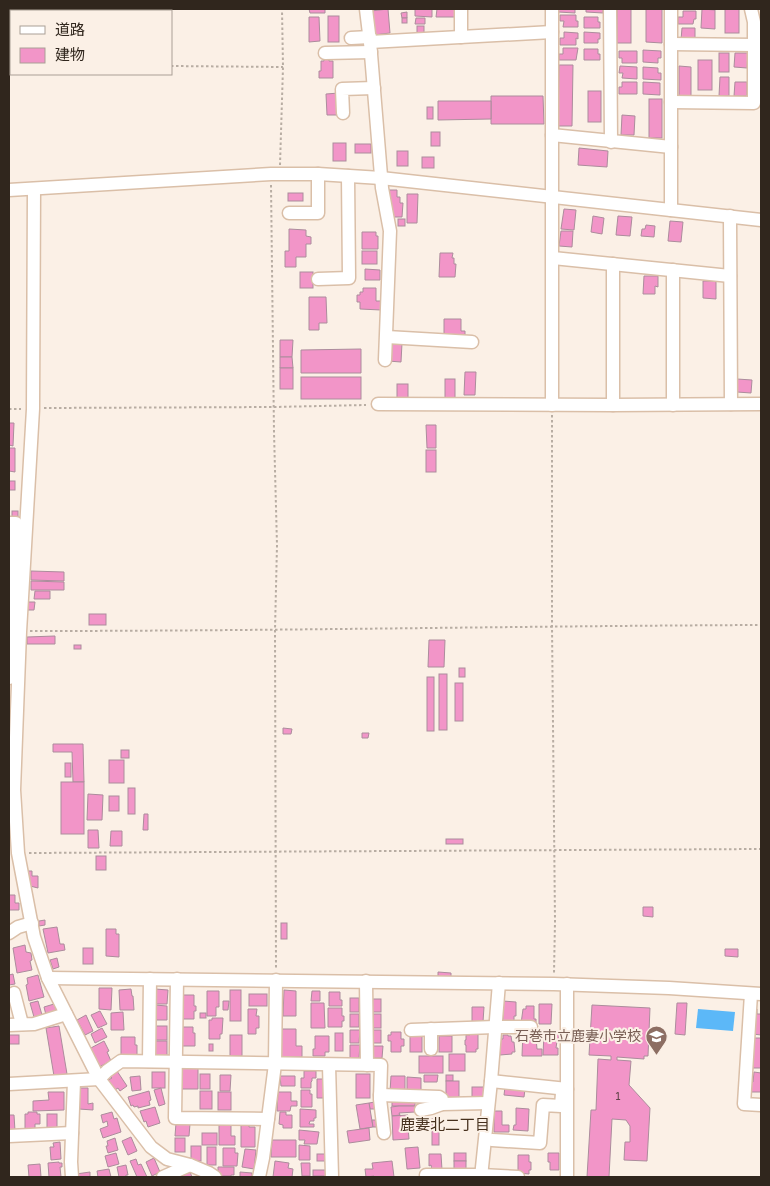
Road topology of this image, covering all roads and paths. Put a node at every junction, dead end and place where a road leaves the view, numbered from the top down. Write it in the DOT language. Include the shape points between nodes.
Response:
graph roads {
  1 [pos="282,9"];
  2 [pos="366,9"];
  3 [pos="461,9"];
  4 [pos="552,9"];
  5 [pos="610,9"];
  6 [pos="671,9"];
  7 [pos="751,9"];
  8 [pos="552,32"];
  9 [pos="461,37"];
  10 [pos="351,38"];
  11 [pos="370,44"];
  12 [pos="671,44"];
  13 [pos="754,46"];
  14 [pos="325,53"];
  15 [pos="172,66"];
  16 [pos="283,67"];
  17 [pos="374,88"];
  18 [pos="671,102"];
  19 [pos="343,113"];
  20 [pos="552,135"];
  21 [pos="611,142"];
  22 [pos="671,147"];
  23 [pos="275,174"];
  24 [pos="318,174"];
  25 [pos="348,176"];
  26 [pos="381,178"];
  27 [pos="34,188"];
  28 [pos="9,190"];
  29 [pos="552,197"];
  30 [pos="671,210"];
  31 [pos="289,213"];
  32 [pos="730,216"];
  33 [pos="761,220"];
  34 [pos="553,258"];
  35 [pos="613,264"];
  36 [pos="673,270"];
  37 [pos="730,276"];
  38 [pos="318,279"];
  39 [pos="386,337"];
  40 [pos="472,342"];
  41 [pos="385,360"];
  42 [pos="378,404"];
  43 [pos="731,404"];
  44 [pos="761,404"];
  45 [pos="552,405"];
  46 [pos="613,405"];
  47 [pos="672,405"];
  48 [pos="274,407"];
  49 [pos="9,409"];
  50 [pos="33,409"];
  51 [pos="9,522"];
  52 [pos="11,588"];
  53 [pos="761,625"];
  54 [pos="552,626"];
  55 [pos="274,630"];
  56 [pos="13,633"];
  57 [pos="9,678"];
  58 [pos="13,695"];
  59 [pos="761,849"];
  60 [pos="14,850"];
  61 [pos="555,851"];
  62 [pos="276,852"];
  63 [pos="32,924"];
  64 [pos="9,933"];
  65 [pos="48,978"];
  66 [pos="150,979"];
  67 [pos="177,979"];
  68 [pos="276,980"];
  69 [pos="366,981"];
  70 [pos="499,983"];
  71 [pos="560,984"];
  72 [pos="14,993"];
  73 [pos="756,994"];
  74 [pos="66,1014"];
  75 [pos="22,1024"];
  76 [pos="9,1025"];
  77 [pos="495,1027"];
  78 [pos="532,1027"];
  79 [pos="431,1029"];
  80 [pos="411,1030"];
  81 [pos="431,1049"];
  82 [pos="480,1055"];
  83 [pos="493,1055"];
  84 [pos="149,1061"];
  85 [pos="176,1062"];
  86 [pos="275,1064"];
  87 [pos="329,1065"];
  88 [pos="367,1065"];
  89 [pos="99,1079"];
  90 [pos="74,1081"];
  91 [pos="491,1081"];
  92 [pos="9,1084"];
  93 [pos="565,1088"];
  94 [pos="380,1095"];
  95 [pos="488,1103"];
  96 [pos="442,1104"];
  97 [pos="761,1105"];
  98 [pos="421,1110"];
  99 [pos="268,1119"];
  100 [pos="72,1133"];
  101 [pos="384,1133"];
  102 [pos="9,1136"];
  103 [pos="492,1140"];
  104 [pos="190,1165"];
  105 [pos="426,1176"];
  106 [pos="481,1176"];
  107 [pos="72,1177"];
  108 [pos="163,1177"];
  109 [pos="215,1177"];
  110 [pos="259,1177"];
  111 [pos="332,1177"];
  112 [pos="518,1177"];
  113 [pos="567,1177"];
  1 -- 16 [label="path"];
  2 -- 11 [label="street"];
  3 -- 9 [label="street"];
  4 -- 8 [label="street"];
  5 -- 21 [label="street"];
  6 -- 12 [label="street"];
  7 -- 13 [label="street"];
  8 -- 9 [label="street"];
  8 -- 20 [label="street"];
  9 -- 11 [label="street"];
  10 -- 11 [label="street"];
  11 -- 14 [label="street"];
  11 -- 17 [label="street"];
  12 -- 13 [label="street"];
  12 -- 18 [label="street"];
  13 -- 18 [label="street" via="754,104"];
  15 -- 16 [label="path"];
  16 -- 23 [label="path"];
  17 -- 19 [label="street" via="342,89"];
  17 -- 26 [label="street"];
  18 -- 22 [label="street"];
  20 -- 21 [label="street"];
  20 -- 29 [label="street"];
  21 -- 22 [label="street"];
  22 -- 30 [label="street"];
  23 -- 24 [label="street"];
  23 -- 27 [label="street"];
  23 -- 48 [label="path"];
  24 -- 25 [label="street"];
  24 -- 31 [label="street" via="318,213"];
  25 -- 26 [label="street"];
  25 -- 38 [label="street" via="349,278"];
  26 -- 29 [label="street"];
  26 -- 39 [label="street" via="390,232"];
  27 -- 28 [label="street"];
  27 -- 50 [label="street"];
  29 -- 30 [label="street"];
  29 -- 34 [label="street"];
  30 -- 32 [label="street"];
  32 -- 33 [label="street"];
  32 -- 37 [label="street"];
  34 -- 35 [label="street"];
  34 -- 45 [label="street"];
  35 -- 36 [label="street"];
  35 -- 46 [label="street"];
  36 -- 37 [label="street"];
  36 -- 47 [label="street"];
  37 -- 43 [label="street"];
  39 -- 40 [label="street"];
  39 -- 41 [label="street"];
  42 -- 45 [label="street"];
  42 -- 48 [label="path"];
  43 -- 44 [label="street"];
  43 -- 47 [label="street"];
  45 -- 46 [label="street"];
  45 -- 54 [label="path"];
  46 -- 47 [label="street"];
  48 -- 50 [label="path"];
  48 -- 55 [label="path" via="277,545"];
  49 -- 50 [label="path"];
  50 -- 56 [label="street"];
  51 -- 52 [label="street" via="16,523"];
  52 -- 56 [label="street"];
  53 -- 54 [label="path"];
  54 -- 55 [label="path"];
  54 -- 61 [label="path"];
  55 -- 56 [label="path"];
  55 -- 62 [label="path"];
  56 -- 57 [label="street"];
  56 -- 58 [label="street"];
  58 -- 60 [label="street"];
  59 -- 61 [label="path"];
  60 -- 62 [label="path"];
  60 -- 63 [label="street"];
  61 -- 62 [label="path"];
  61 -- 71 [label="path"];
  62 -- 68 [label="path"];
  63 -- 64 [label="street"];
  63 -- 65 [label="street"];
  65 -- 66 [label="street"];
  65 -- 74 [label="street"];
  66 -- 67 [label="street"];
  66 -- 84 [label="street"];
  67 -- 68 [label="street"];
  67 -- 85 [label="street"];
  68 -- 69 [label="street"];
  68 -- 86 [label="street"];
  69 -- 70 [label="street"];
  69 -- 88 [label="street"];
  70 -- 71 [label="street"];
  70 -- 77 [label="street"];
  71 -- 73 [label="street"];
  71 -- 93 [label="street"];
  72 -- 75 [label="street"];
  73 -- 97 [label="street" via="744,1104"];
  74 -- 75 [label="street" via="34,1024"];
  74 -- 89 [label="street"];
  75 -- 76 [label="street"];
  77 -- 78 [label="street"];
  77 -- 79 [label="street"];
  77 -- 83 [label="street"];
  79 -- 80 [label="street"];
  79 -- 81 [label="street"];
  82 -- 83 [label="street"];
  83 -- 91 [label="street"];
  84 -- 85 [label="street"];
  84 -- 89 [label="street" via="121,1061"];
  85 -- 86 [label="street"];
  85 -- 99 [label="street" via="175,1118"];
  86 -- 87 [label="street"];
  86 -- 99 [label="street"];
  87 -- 88 [label="street"];
  87 -- 111 [label="street"];
  88 -- 94 [label="street" via="381,1065"];
  89 -- 90 [label="street"];
  89 -- 104 [label="street" via="151,1147 167,1159"];
  90 -- 92 [label="street"];
  90 -- 100 [label="street"];
  91 -- 93 [label="street"];
  91 -- 95 [label="street"];
  93 -- 103 [label="street" via="561,1106 543,1105 540,1143"];
  93 -- 113 [label="street"];
  94 -- 96 [label="street" via="439,1097"];
  94 -- 101 [label="street"];
  95 -- 96 [label="street"];
  95 -- 106 [label="street"];
  96 -- 98 [label="street"];
  99 -- 110 [label="street"];
  100 -- 102 [label="street"];
  100 -- 107 [label="street"];
  104 -- 108 [label="street"];
  104 -- 109 [label="street"];
  105 -- 106 [label="street"];
  106 -- 112 [label="street"];
}
